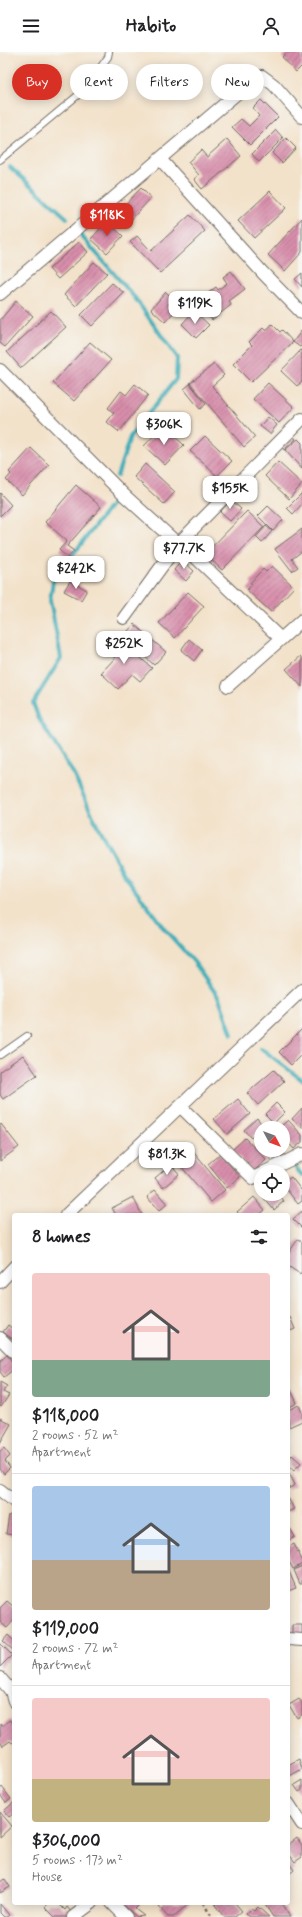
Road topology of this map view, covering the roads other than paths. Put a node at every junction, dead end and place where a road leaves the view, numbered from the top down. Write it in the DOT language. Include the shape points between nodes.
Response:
graph roads {
  1 [pos="109,52"];
  2 [pos="302,117"];
  3 [pos="160,159"];
  4 [pos="0,160"];
  5 [pos="0,294"];
  6 [pos="302,313"];
  7 [pos="0,370"];
  8 [pos="302,419"];
  9 [pos="178,544"];
  10 [pos="124,618"];
  11 [pos="302,620"];
  12 [pos="280,638"];
  13 [pos="228,686"];
  14 [pos="302,990"];
  15 [pos="27,1036"];
  16 [pos="0,1055"];
  17 [pos="181,1108"];
  18 [pos="302,1154"];
  19 [pos="279,1165"];
  20 [pos="254,1178"];
  21 [pos="68,1213"];
  22 [pos="12,1269"];
  23 [pos="0,1282"];
  24 [pos="0,1338"];
  25 [pos="12,1350"];
  26 [pos="0,1490"];
  27 [pos="12,1499"];
  28 [pos="290,1639"];
  29 [pos="302,1640"];
  30 [pos="0,1678"];
  31 [pos="12,1694"];
  32 [pos="290,1806"];
  33 [pos="302,1824"];
  34 [pos="89,1905"];
  35 [pos="114,1905"];
  36 [pos="73,1917"];
  37 [pos="126,1917"];
  1 -- 4 [label="lane" via="83,91"];
  2 -- 3 [label="street" via="274,85 262,76 254,79"];
  3 -- 5 [label="street"];
  3 -- 6 [label="street"];
  7 -- 9 [label="street" via="124,495"];
  8 -- 9 [label="street"];
  9 -- 10 [label="street"];
  9 -- 12 [label="street"];
  11 -- 12 [label="street"];
  12 -- 13 [label="street"];
  14 -- 17 [label="street"];
  15 -- 16 [label="lane"];
  17 -- 20 [label="street"];
  17 -- 21 [label="street"];
  18 -- 19 [label="street"];
  22 -- 23 [label="street"];
  24 -- 25 [label="street"];
  26 -- 27 [label="street"];
  28 -- 29 [label="street"];
  30 -- 31 [label="street"];
  32 -- 33 [label="street"];
  34 -- 36 [label="street"];
  35 -- 37 [label="street"];
}
